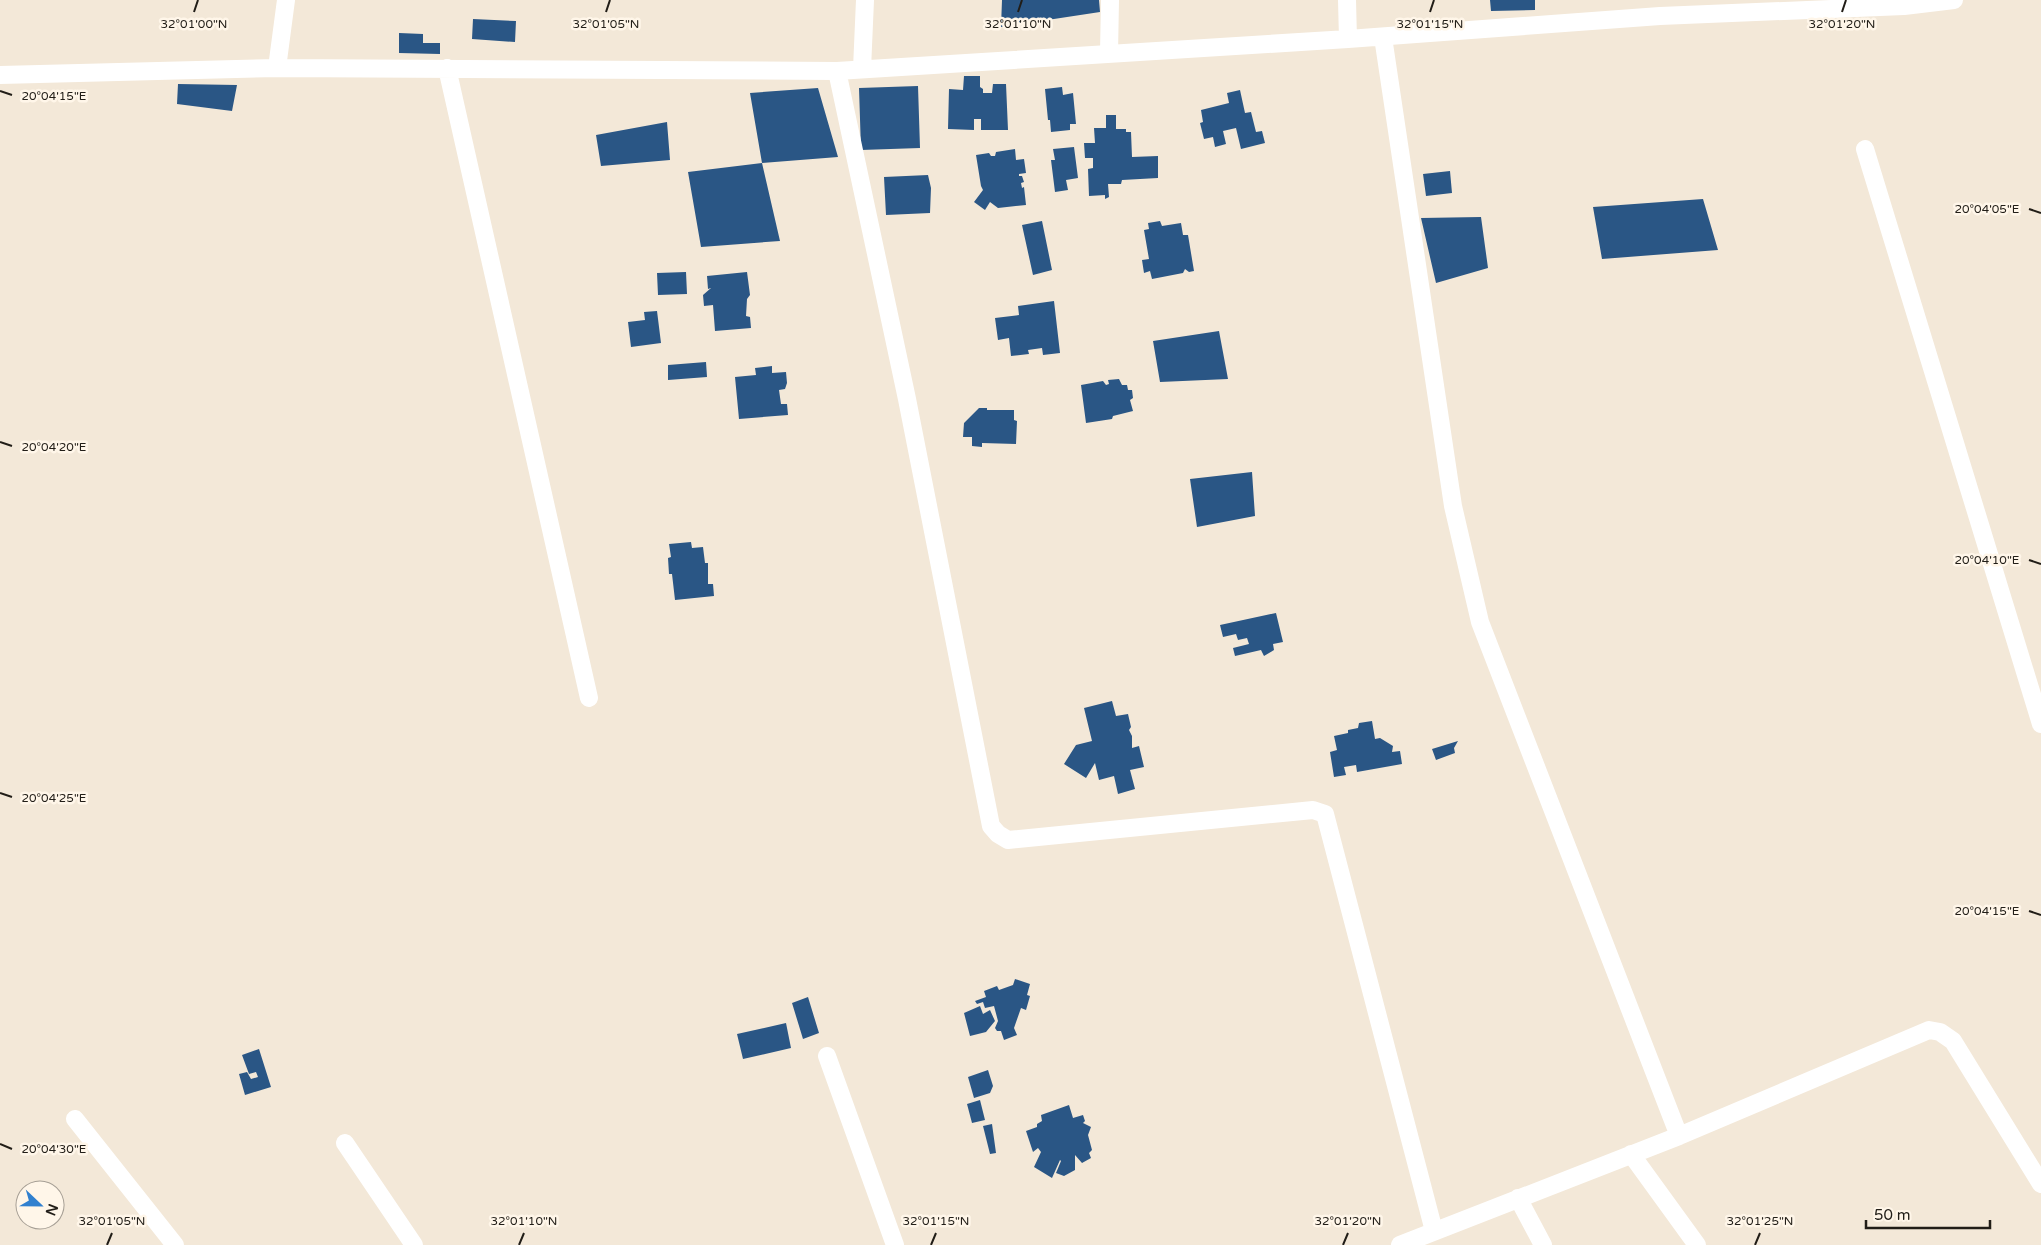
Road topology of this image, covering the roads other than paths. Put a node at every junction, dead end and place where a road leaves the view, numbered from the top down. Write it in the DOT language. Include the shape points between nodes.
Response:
graph roads {
  1 [pos="286,0"];
  2 [pos="865,0"];
  3 [pos="1110,0"];
  4 [pos="1347,0"];
  5 [pos="1954,0"];
  6 [pos="1383,36"];
  7 [pos="1348,39"];
  8 [pos="1109,54"];
  9 [pos="277,68"];
  10 [pos="446,68"];
  11 [pos="862,69"];
  12 [pos="837,71"];
  13 [pos="0,75"];
  14 [pos="1865,149"];
  15 [pos="589,698"];
  16 [pos="2041,724"];
  17 [pos="827,1056"];
  18 [pos="75,1119"];
  19 [pos="1679,1136"];
  20 [pos="345,1143"];
  21 [pos="1631,1154"];
  22 [pos="2041,1184"];
  23 [pos="1518,1198"];
  24 [pos="1434,1230"];
  25 [pos="175,1245"];
  26 [pos="414,1245"];
  27 [pos="895,1245"];
  28 [pos="1400,1245"];
  29 [pos="1543,1245"];
  30 [pos="1697,1245"];
  1 -- 9 [label="street"];
  2 -- 11 [label="street"];
  3 -- 8 [label="street"];
  4 -- 7 [label="street"];
  5 -- 6 [label="street" via="1904,6 1660,16"];
  6 -- 7 [label="street"];
  6 -- 19 [label="street" via="1453,506 1480,622"];
  7 -- 8 [label="street"];
  8 -- 11 [label="street"];
  9 -- 10 [label="street"];
  9 -- 13 [label="street"];
  10 -- 12 [label="street"];
  10 -- 15 [label="street"];
  11 -- 12 [label="street"];
  12 -- 24 [label="street" via="907,400 991,826 1008,840 1314,810 1324,814"];
  14 -- 16 [label="street"];
  17 -- 27 [label="street"];
  18 -- 25 [label="street"];
  19 -- 21 [label="street"];
  19 -- 22 [label="street" via="1929,1030 1940,1032 1953,1041"];
  20 -- 26 [label="street"];
  21 -- 23 [label="street"];
  21 -- 30 [label="street"];
  23 -- 24 [label="street"];
  23 -- 29 [label="street"];
  24 -- 28 [label="street"];
}
